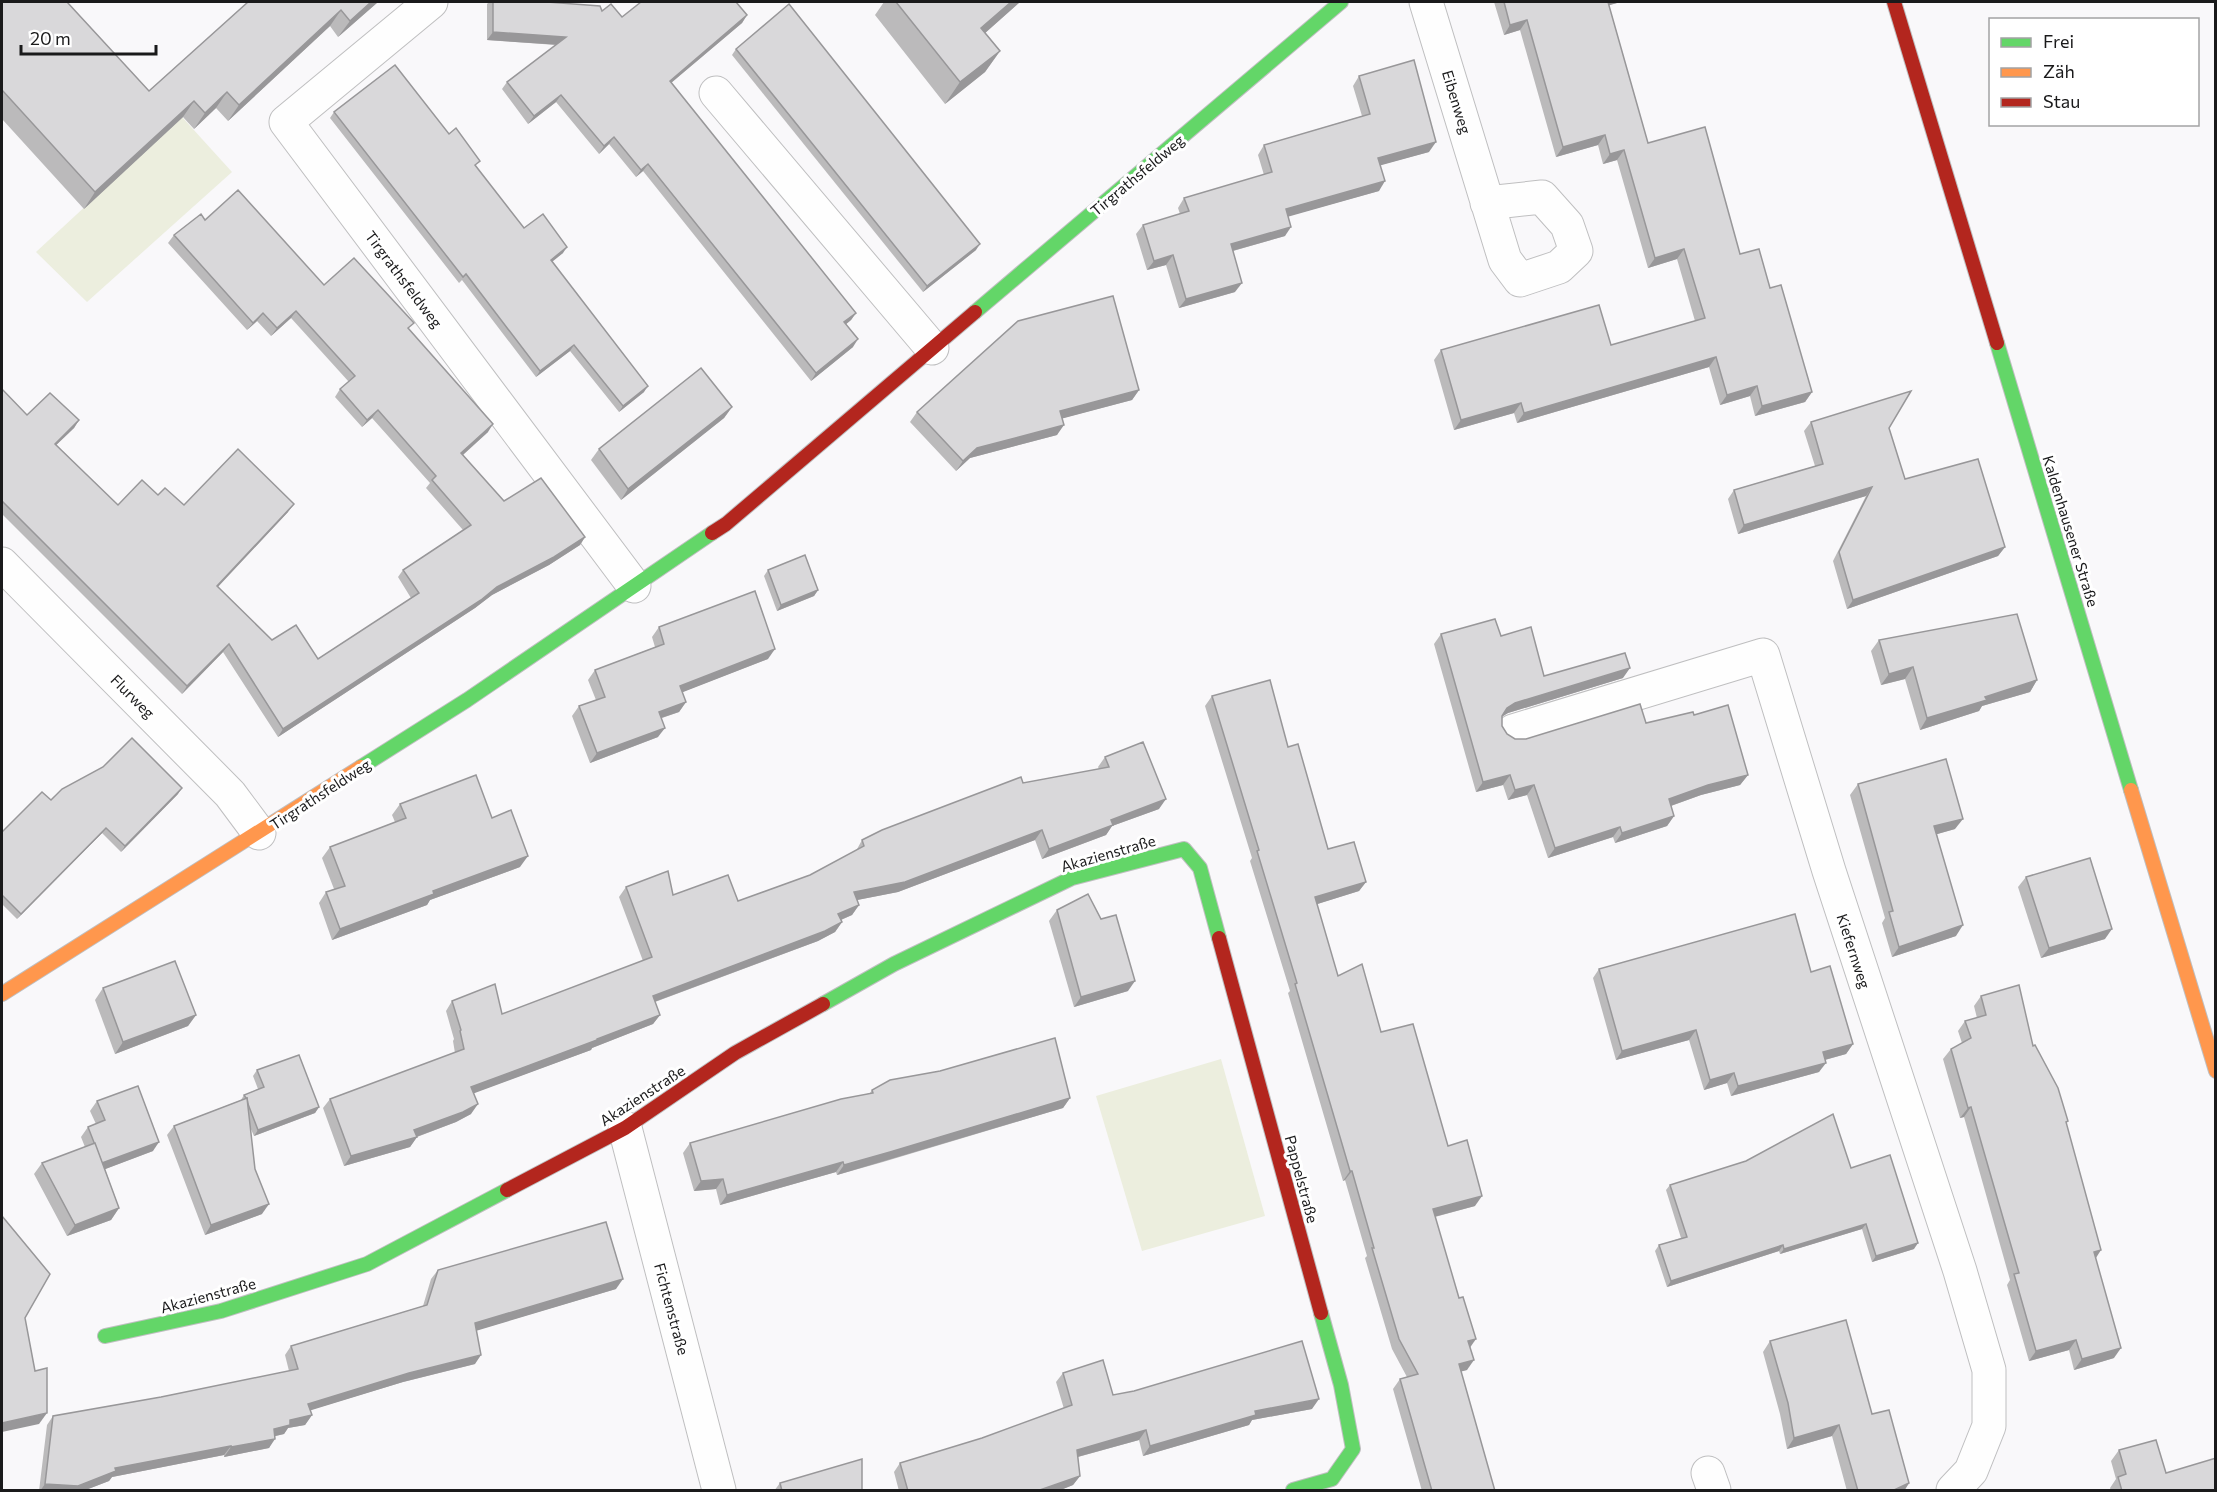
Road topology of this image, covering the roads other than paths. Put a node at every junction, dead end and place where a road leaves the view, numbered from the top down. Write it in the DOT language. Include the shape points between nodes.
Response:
graph roads {
  1 [pos="431,2"];
  2 [pos="1341,2"];
  3 [pos="1426,2"];
  4 [pos="1894,2"];
  5 [pos="716,93"];
  6 [pos="1487,202"];
  7 [pos="933,348"];
  8 [pos="2,564"];
  9 [pos="634,586"];
  10 [pos="1513,731"];
  11 [pos="259,833"];
  12 [pos="1184,849"];
  13 [pos="2,994"];
  14 [pos="2216,1071"];
  15 [pos="625,1128"];
  16 [pos="105,1336"];
  17 [pos="719,1491"];
  18 [pos="1293,1491"];
  19 [pos="1953,1491"];
  1 -- 9 [label="street, Tirgrathsfeldweg" via="286,122"];
  2 -- 7 [label="street, Tirgrathsfeldweg"];
  3 -- 6 [label="street, Eibenweg"];
  4 -- 14 [label="street, Kaldenhausener Straße"];
  5 -- 7 [label="street"];
  7 -- 9 [label="street, Tirgrathsfeldweg" via="726,524"];
  8 -- 11 [label="street, Flurweg" via="230,794"];
  9 -- 11 [label="street, Tirgrathsfeldweg" via="467,700"];
  10 -- 19 [label="street, Kiefernweg" via="1763,655 1989,1370 1989,1426 1971,1471"];
  11 -- 13 [label="street, Tirgrathsfeldweg"];
  12 -- 15 [label="street, Akazienstraße" via="1072,878 894,964 735,1053"];
  12 -- 18 [label="street, Pappelstraße" via="1200,868 1341,1386 1353,1449 1332,1479"];
  15 -- 16 [label="street, Akazienstraße" via="367,1264 221,1311"];
  15 -- 17 [label="street, Fichtenstraße"];
}
